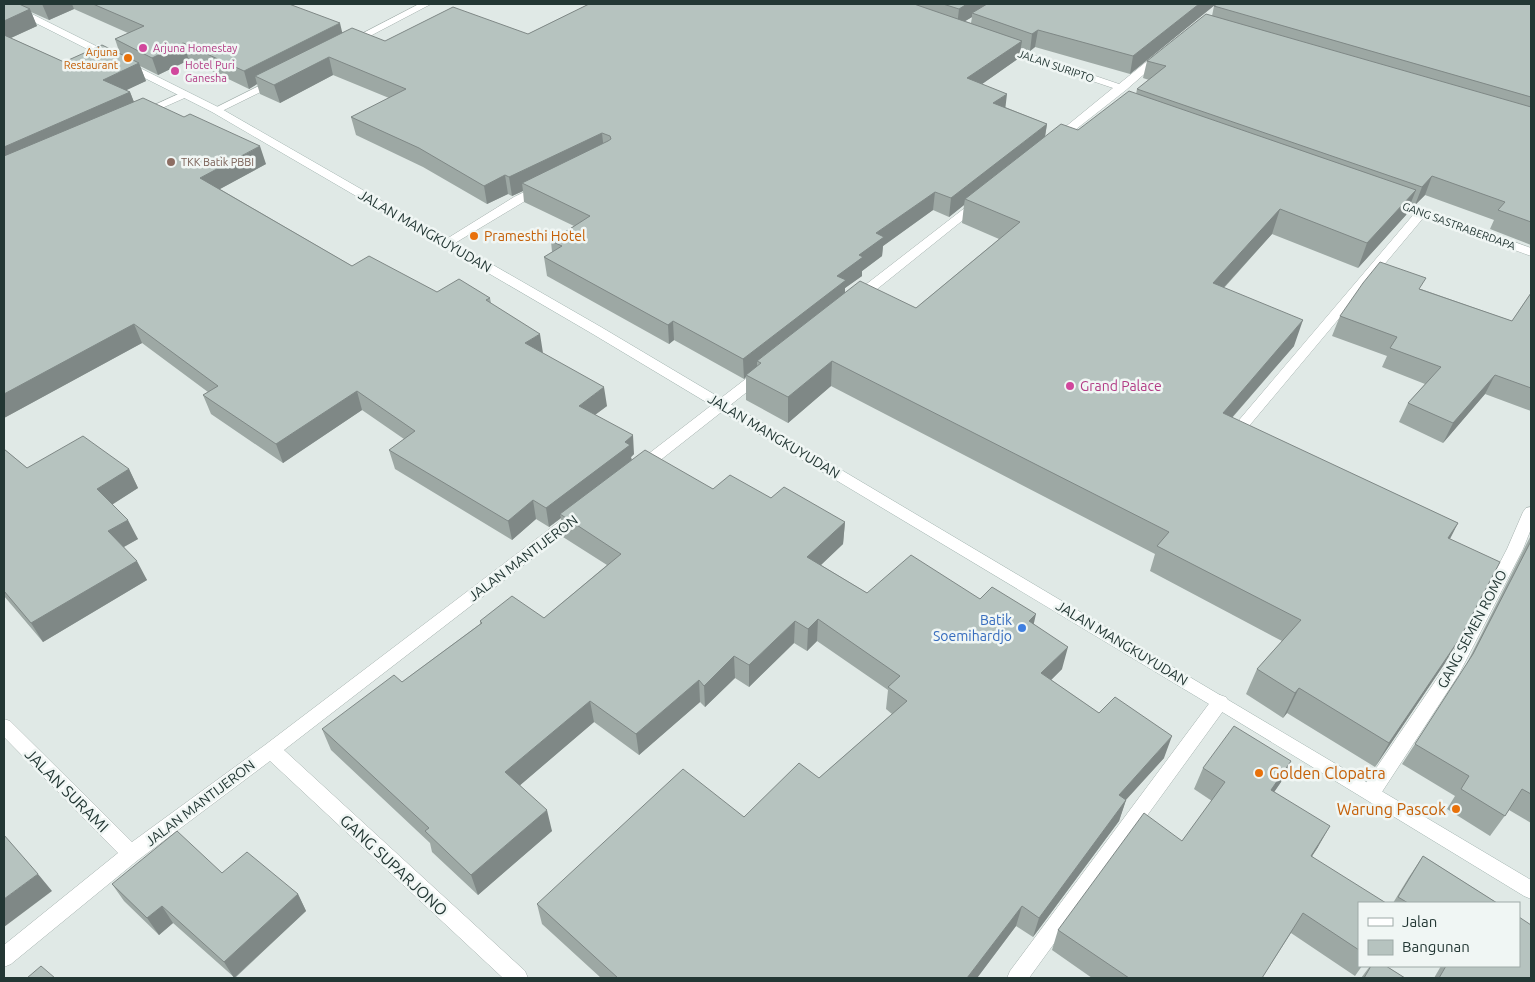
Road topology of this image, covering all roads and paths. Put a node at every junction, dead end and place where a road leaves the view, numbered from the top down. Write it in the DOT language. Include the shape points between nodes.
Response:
graph roads {
  1 [pos="426,4"];
  2 [pos="13,5"];
  3 [pos="1175,44"];
  4 [pos="995,45"];
  5 [pos="338,49"];
  6 [pos="285,76"];
  7 [pos="1122,88"];
  8 [pos="185,94"];
  9 [pos="216,110"];
  10 [pos="131,118"];
  11 [pos="1050,145"];
  12 [pos="551,182"];
  13 [pos="987,195"];
  14 [pos="1376,196"];
  15 [pos="1422,212"];
  16 [pos="446,243"];
  17 [pos="1531,252"];
  18 [pos="847,306"];
  19 [pos="769,368"];
  20 [pos="722,405"];
  21 [pos="1239,429"];
  22 [pos="627,478"];
  23 [pos="588,508"];
  24 [pos="1531,512"];
  25 [pos="1220,702"];
  26 [pos="4,726"];
  27 [pos="271,750"];
  28 [pos="1371,792"];
  29 [pos="131,854"];
  30 [pos="1531,890"];
  31 [pos="4,957"];
  32 [pos="518,978"];
  33 [pos="1017,978"];
  1 -- 5 [label="street"];
  2 -- 8 [label="street, JALAN MANGKUYUDAN"];
  3 -- 7 [label="street"];
  4 -- 7 [label="street, JALAN SURIPTO"];
  6 -- 9 [label="street"];
  7 -- 11 [label="street" via="1109,104"];
  8 -- 9 [label="street, JALAN MANGKUYUDAN"];
  8 -- 10 [label="street"];
  9 -- 16 [label="street, JALAN MANGKUYUDAN"];
  12 -- 16 [label="street"];
  13 -- 18 [label="street"];
  14 -- 15 [label="street, GANG SASTRABERDAPA"];
  15 -- 17 [label="street, GANG SASTRABERDAPA"];
  15 -- 21 [label="street"];
  16 -- 20 [label="street, JALAN MANGKUYUDAN"];
  19 -- 20 [label="street"];
  20 -- 22 [label="street"];
  20 -- 25 [label="street, JALAN MANGKUYUDAN"];
  23 -- 27 [label="street, JALAN MANTIJERON"];
  24 -- 28 [label="street, GANG SEMEN ROMO" via="1453,669"];
  25 -- 28 [label="street, JALAN MANGKUYUDAN"];
  25 -- 33 [label="street"];
  26 -- 29 [label="street, JALAN SURAMI"];
  27 -- 29 [label="street, JALAN MANTIJERON"];
  27 -- 32 [label="street, GANG SUPARJONO"];
  28 -- 30 [label="street, JALAN MANGKUYUDAN"];
  29 -- 31 [label="street, JALAN MANTIJERON"];
}
